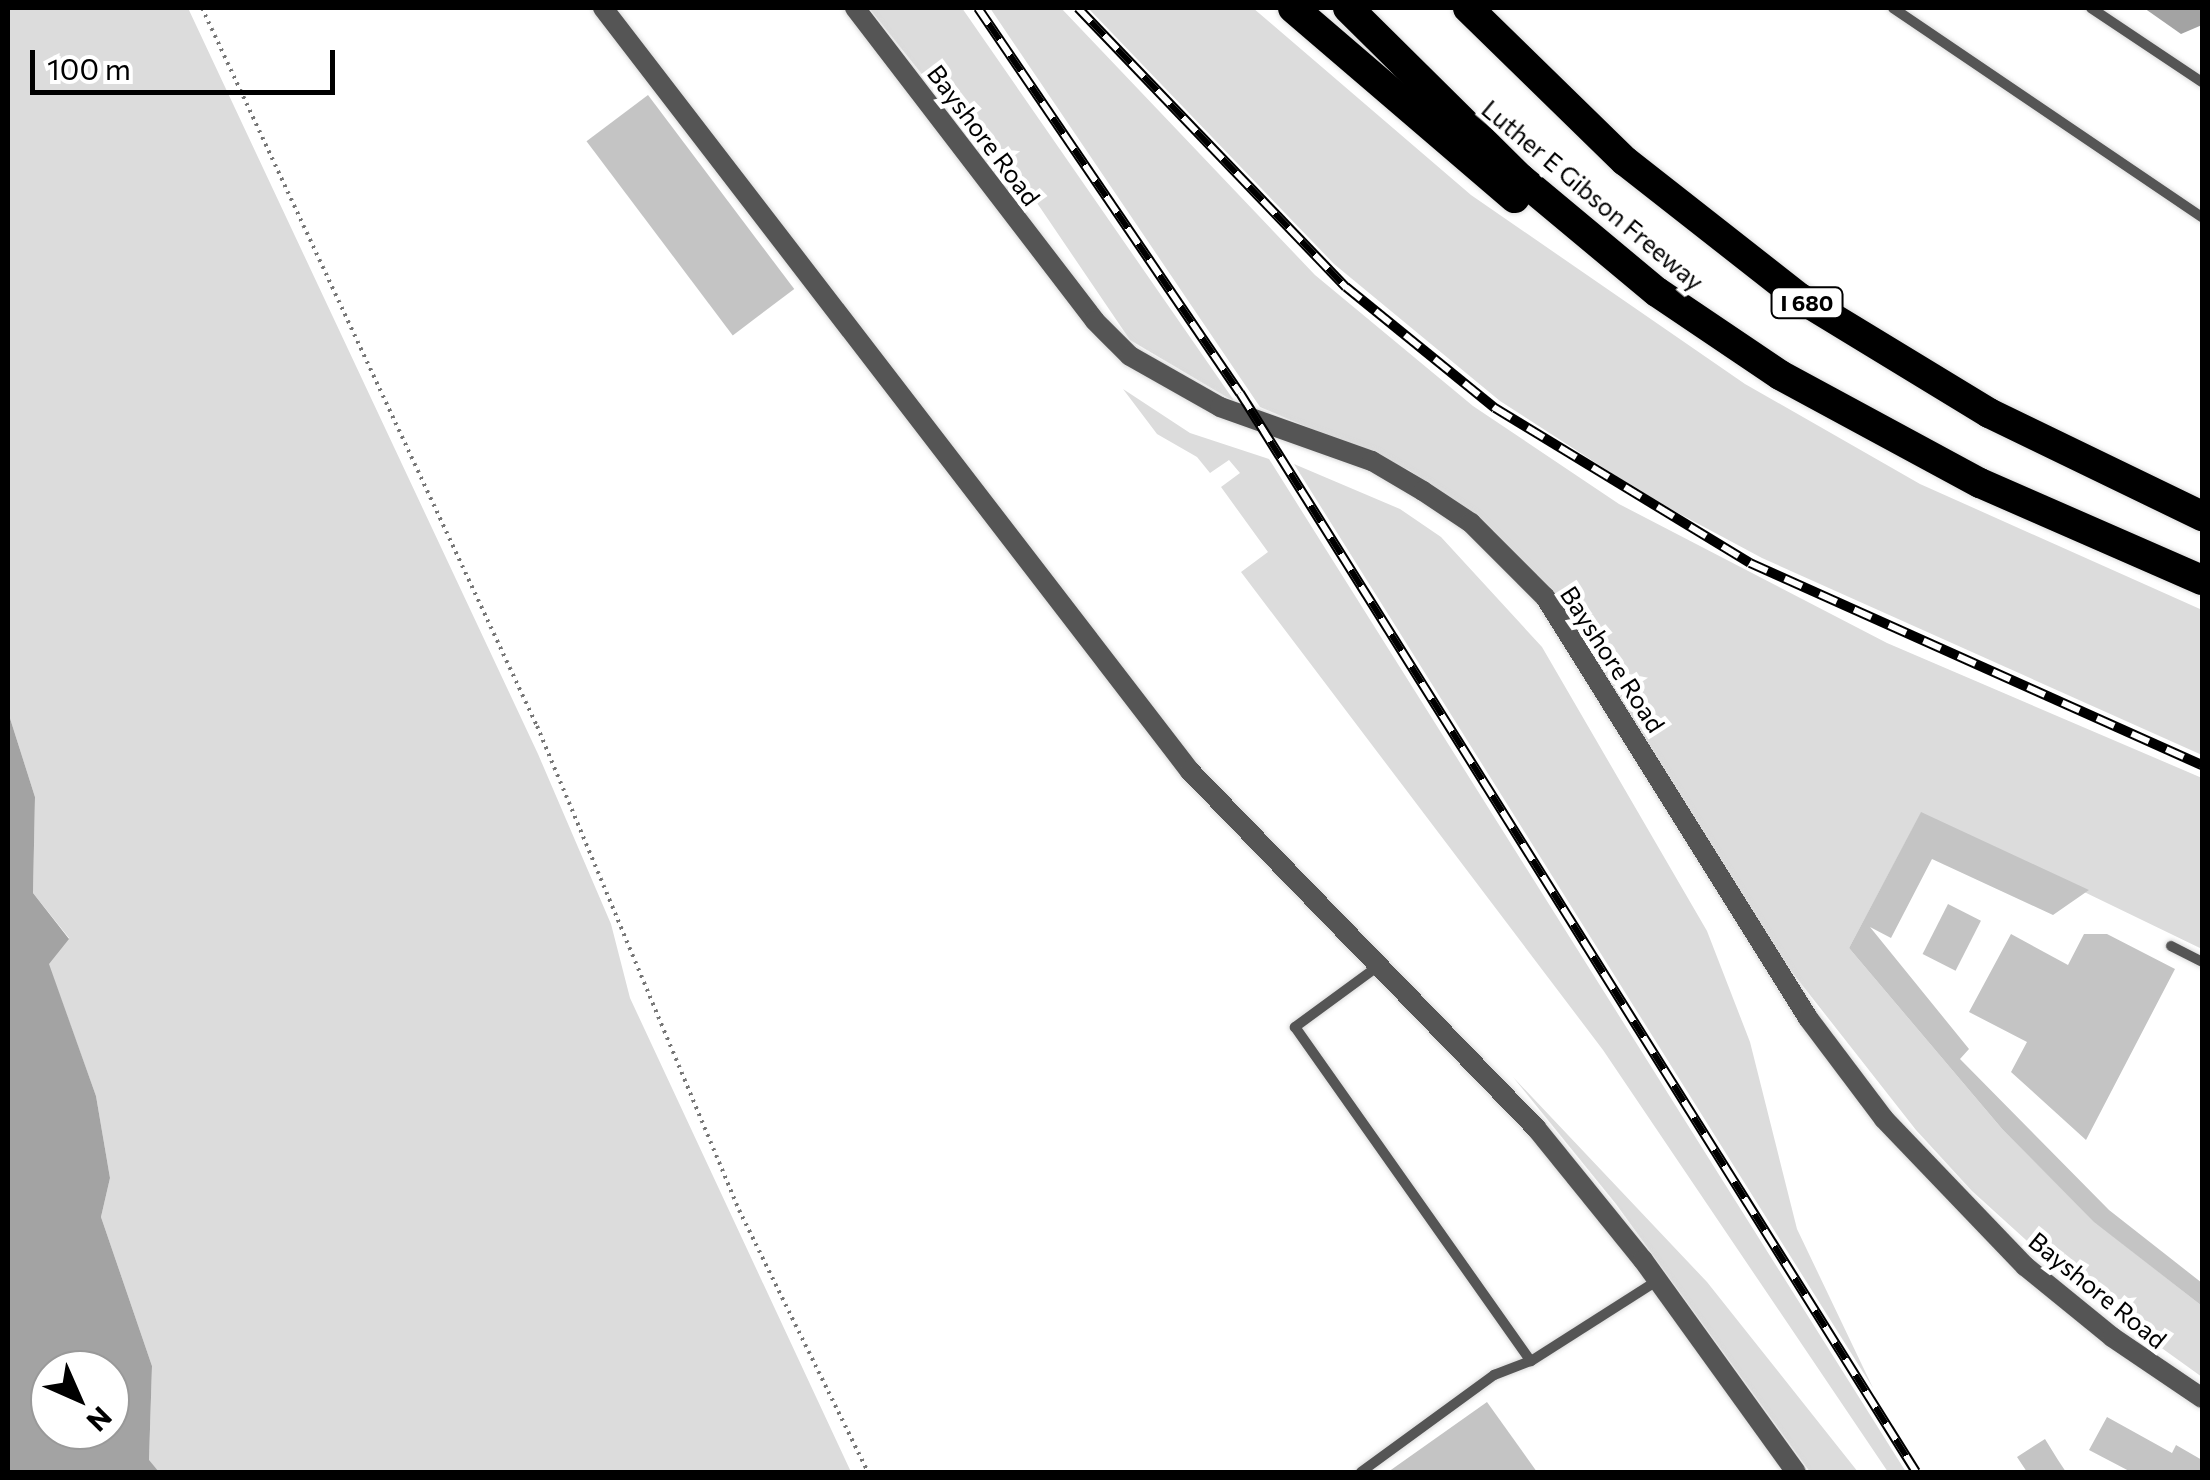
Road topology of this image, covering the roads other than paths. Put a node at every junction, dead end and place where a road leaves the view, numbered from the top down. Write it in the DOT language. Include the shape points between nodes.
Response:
graph roads {
  1 [pos="603,8"];
  2 [pos="855,8"];
  3 [pos="1294,8"];
  4 [pos="1348,8"];
  5 [pos="1468,8"];
  6 [pos="1893,8"];
  7 [pos="2091,8"];
  8 [pos="2202,82"];
  9 [pos="2202,218"];
  10 [pos="1657,292"];
  11 [pos="2202,516"];
  12 [pos="2202,580"];
  13 [pos="2171,946"];
  14 [pos="2202,962"];
  15 [pos="1382,964"];
  16 [pos="1658,1280"];
  17 [pos="1531,1361"];
  18 [pos="2202,1398"];
  19 [pos="1361,1472"];
  20 [pos="1796,1472"];
  1 -- 15 [label="street" via="1190,771"];
  2 -- 18 [label="street, Bayshore Road" via="1095,321 1130,356 1220,408 1372,461 1424,490 1470,523 1545,598 1808,1018 1884,1119 2025,1266 2112,1338"];
  3 -- 10 [label="highway" via="1546,223 1609,270"];
  4 -- 10 [label="highway, Luther E Gibson Freeway" via="1458,122"];
  5 -- 11 [label="highway, Luther E Gibson Freeway / I 680" via="1625,161 1800,298 1988,414"];
  6 -- 9 [label="lane"];
  7 -- 8 [label="lane"];
  10 -- 12 [label="highway, Luther E Gibson Freeway" via="1780,375 1914,450"];
  13 -- 14 [label="lane"];
  15 -- 16 [label="street" via="1536,1128"];
  15 -- 17 [label="lane" via="1296,1027"];
  16 -- 17 [label="lane"];
  16 -- 20 [label="street"];
  17 -- 19 [label="lane" via="1494,1375"];
}
